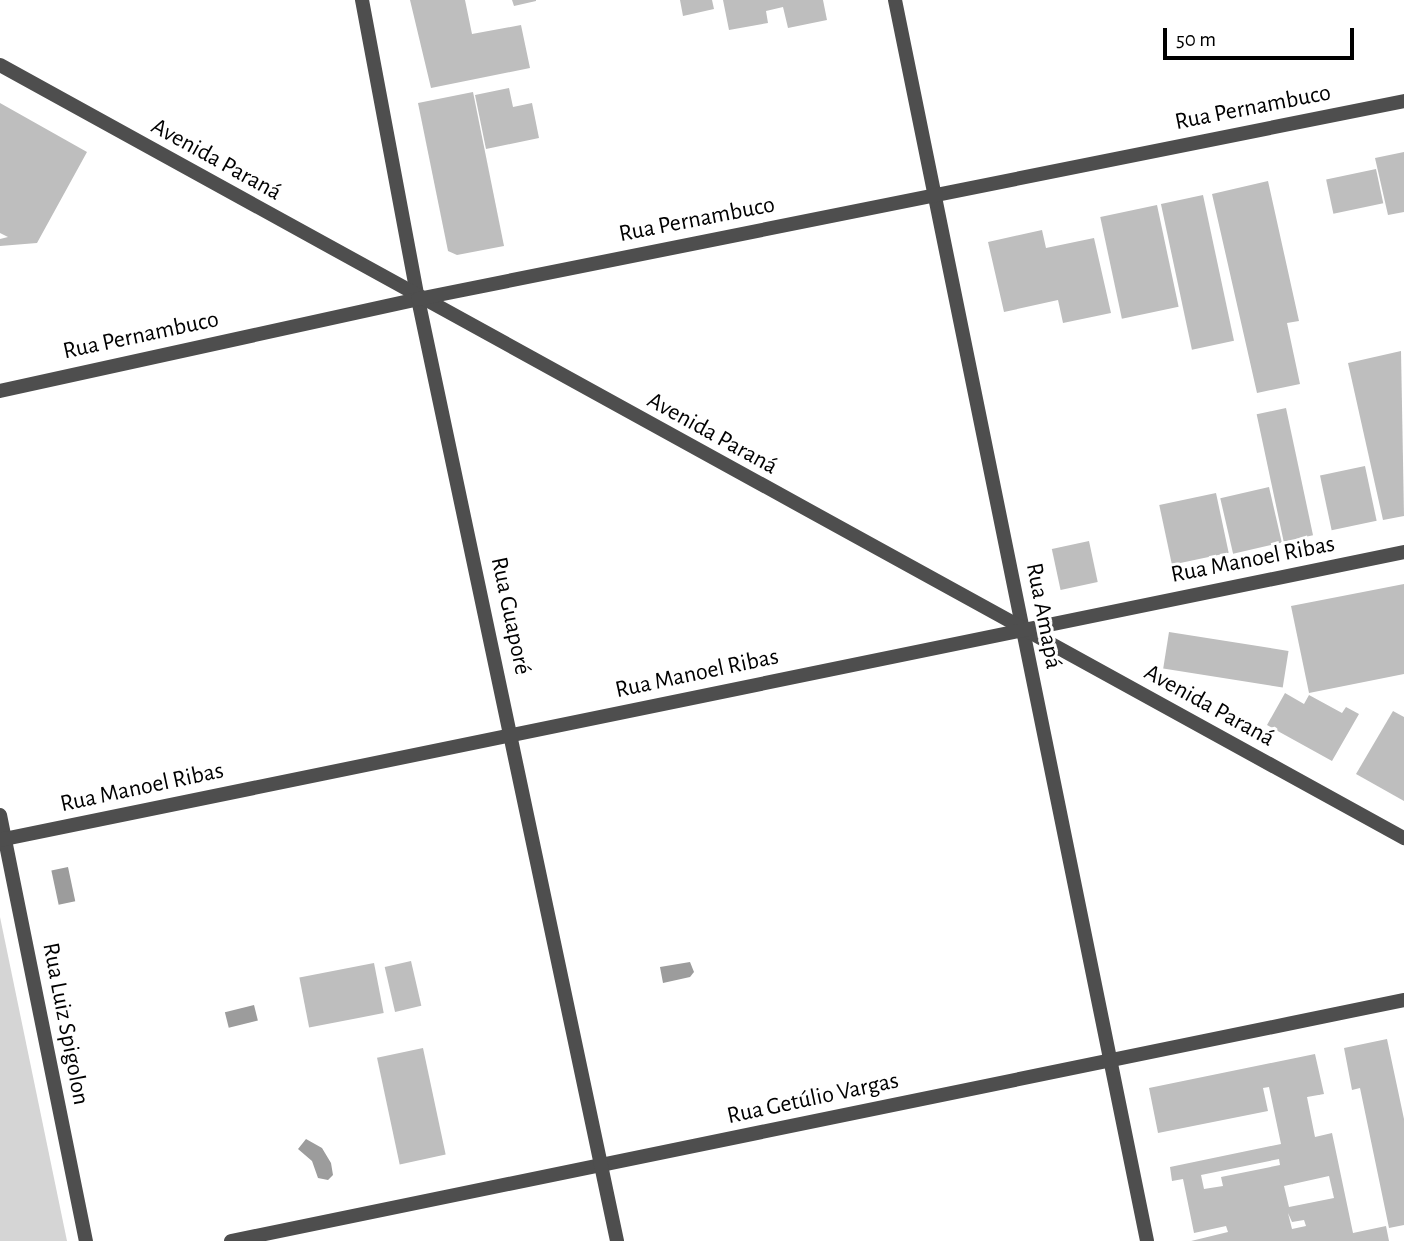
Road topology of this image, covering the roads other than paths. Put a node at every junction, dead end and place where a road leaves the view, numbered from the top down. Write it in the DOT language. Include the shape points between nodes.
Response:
graph roads {
  1 [pos="362,0"];
  2 [pos="895,0"];
  3 [pos="0,65"];
  4 [pos="1404,101"];
  5 [pos="935,196"];
  6 [pos="418,299"];
  7 [pos="0,391"];
  8 [pos="1404,552"];
  9 [pos="1022,630"];
  10 [pos="513,735"];
  11 [pos="0,815"];
  12 [pos="1404,838"];
  13 [pos="2,839"];
  14 [pos="1404,999"];
  15 [pos="1111,1060"];
  16 [pos="602,1166"];
  17 [pos="86,1241"];
  18 [pos="231,1241"];
  19 [pos="617,1241"];
  20 [pos="1147,1241"];
  1 -- 6 [label="street, Rua Guaporé"];
  2 -- 5 [label="street, Rua Amapá"];
  3 -- 6 [label="street, Avenida Paraná"];
  4 -- 5 [label="street, Rua Pernambuco"];
  5 -- 6 [label="street, Rua Pernambuco"];
  5 -- 9 [label="street, Rua Amapá"];
  6 -- 7 [label="street, Rua Pernambuco"];
  6 -- 9 [label="street, Avenida Paraná"];
  6 -- 10 [label="street, Rua Guaporé"];
  8 -- 9 [label="street, Rua Manoel Ribas"];
  9 -- 10 [label="street, Rua Manoel Ribas"];
  9 -- 12 [label="street, Avenida Paraná"];
  9 -- 15 [label="street, Rua Amapá"];
  10 -- 13 [label="street, Rua Manoel Ribas"];
  10 -- 16 [label="street, Rua Guaporé"];
  11 -- 13 [label="street, Rua Luiz Spigolon"];
  13 -- 17 [label="street, Rua Luiz Spigolon"];
  14 -- 15 [label="street, Rua Getúlio Vargas"];
  15 -- 16 [label="street, Rua Getúlio Vargas"];
  15 -- 20 [label="street, Rua Amapá"];
  16 -- 18 [label="street, Rua Getúlio Vargas"];
  16 -- 19 [label="street, Rua Guaporé"];
}
